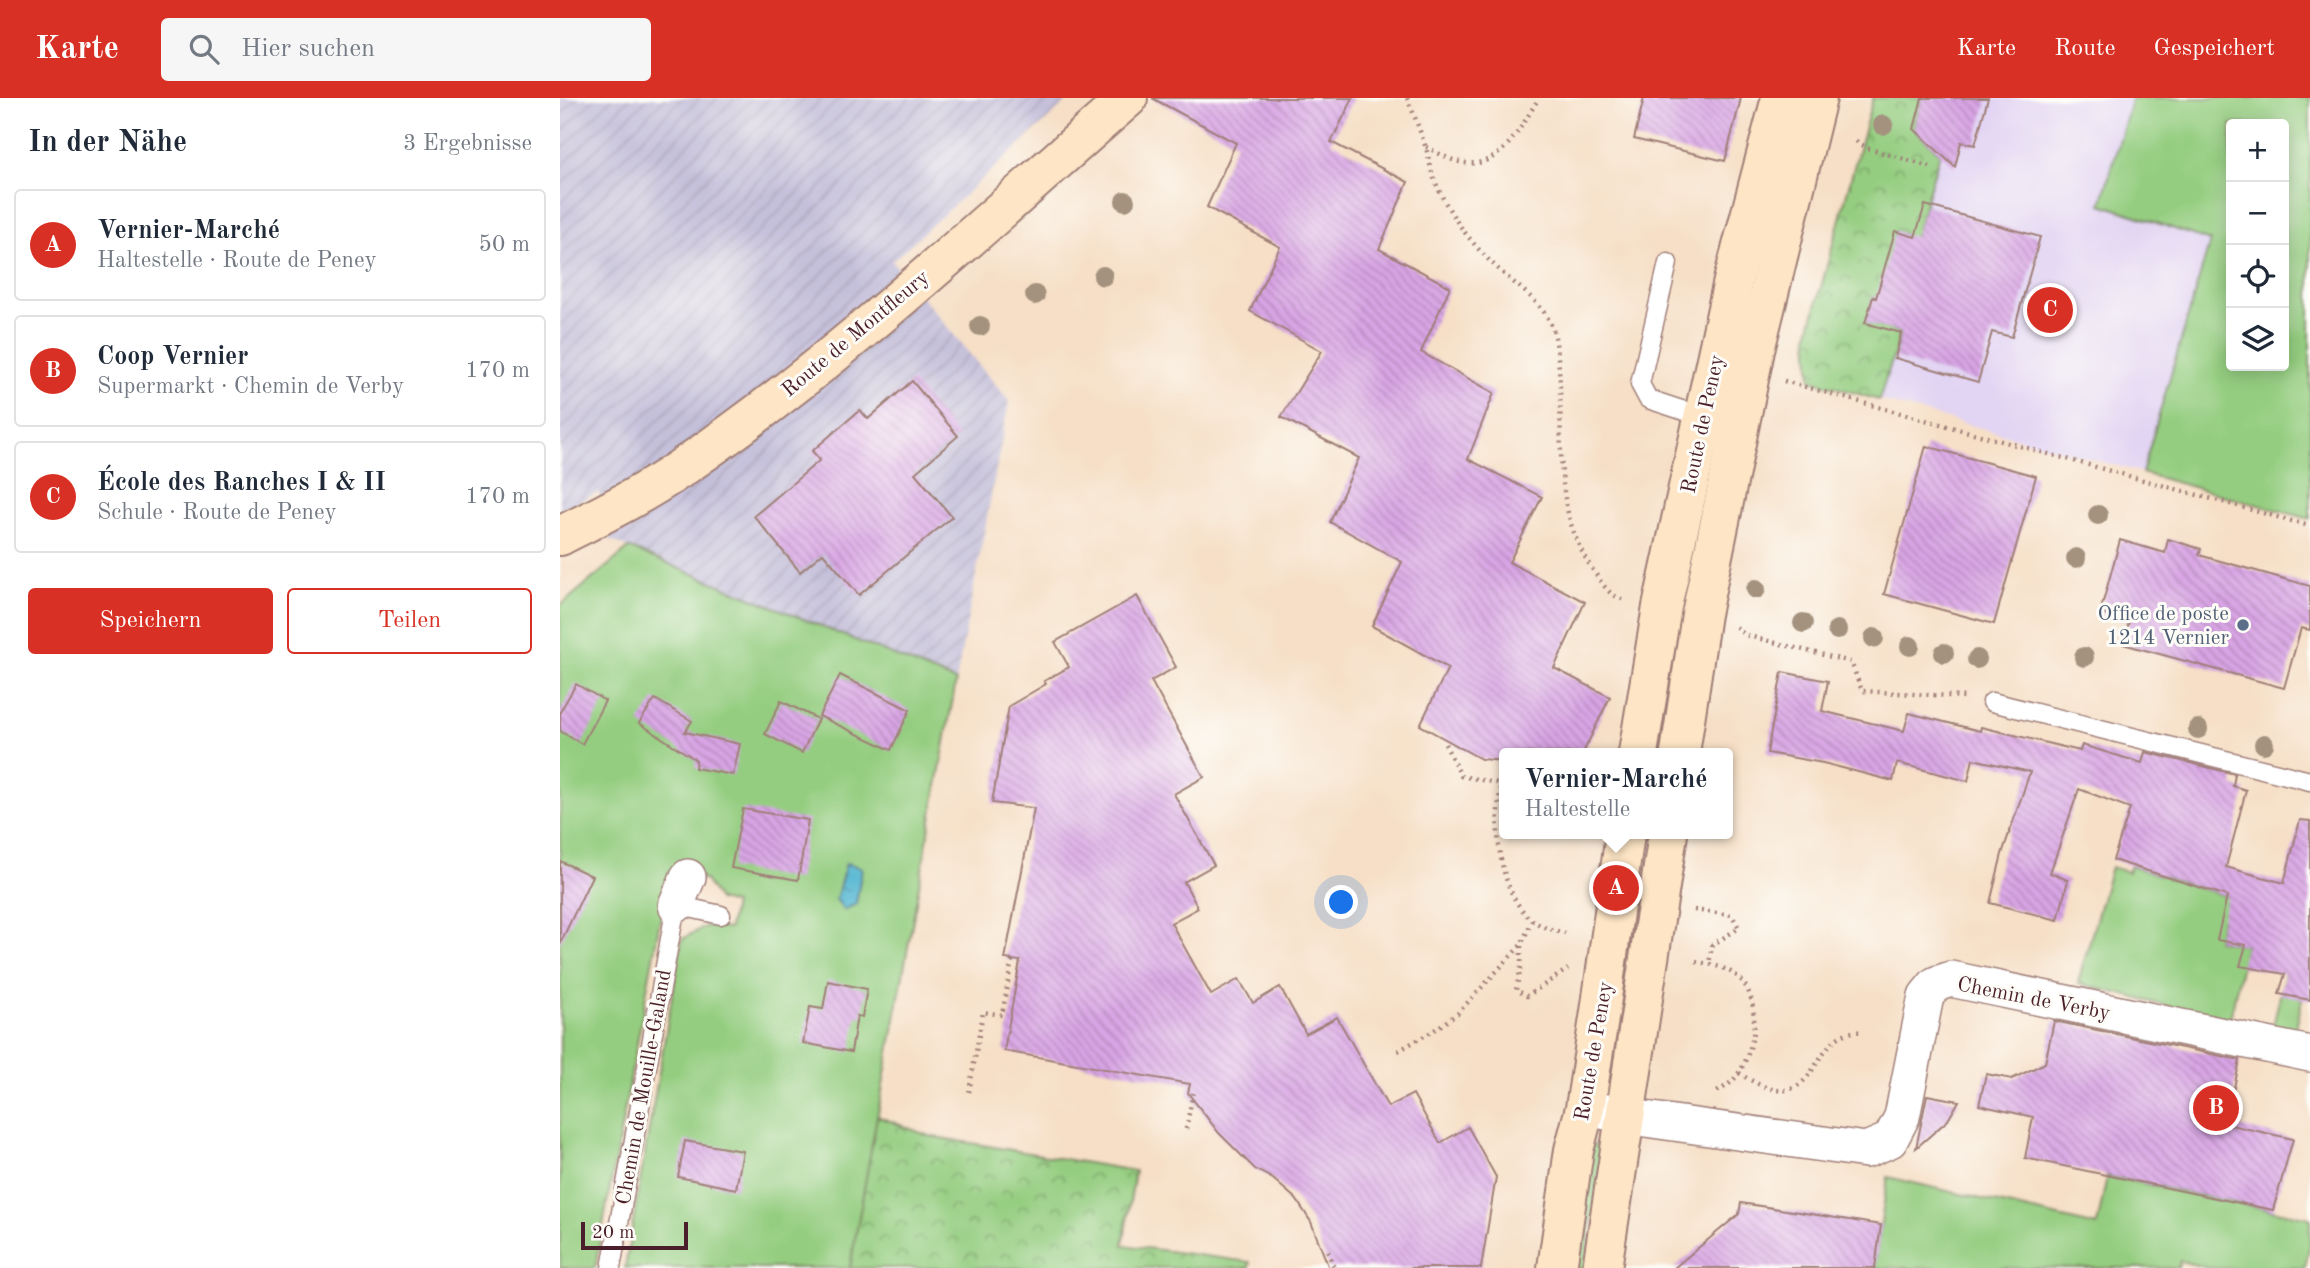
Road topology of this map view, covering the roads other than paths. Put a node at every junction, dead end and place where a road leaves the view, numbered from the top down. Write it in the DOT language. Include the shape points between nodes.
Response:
graph roads {
  1 [pos="1128,98"];
  2 [pos="1781,98"];
  3 [pos="1817,98"];
  4 [pos="1668,263"];
  5 [pos="1703,417"];
  6 [pos="560,536"];
  7 [pos="1993,702"];
  8 [pos="1639,748"];
  9 [pos="1681,748"];
  10 [pos="2310,781"];
  11 [pos="1624,839"];
  12 [pos="1667,839"];
  13 [pos="721,915"];
  14 [pos="2310,1054"];
  15 [pos="1585,1108"];
  16 [pos="1624,1115"];
  17 [pos="611,1268"];
  18 [pos="1557,1268"];
  19 [pos="1602,1268"];
  1 -- 6 [label="main road, Route de Montfleury" via="764,409 678,470"];
  2 -- 5 [label="main road, Route de Peney"];
  3 -- 9 [label="main road, Route de Peney" via="1752,363 1701,614"];
  4 -- 5 [label="lane" via="1640,384 1648,399"];
  5 -- 8 [label="main road, Route de Peney" via="1662,607"];
  7 -- 10 [label="lane"];
  11 -- 15 [label="main road, Route de Peney"];
  12 -- 16 [label="main road, Route de Peney"];
  13 -- 17 [label="lane, Chemin de Mouille-Galand" via="682,891"];
  14 -- 16 [label="street, Chemin de Verby" via="1951,979 1936,984 1926,996 1902,1117 1890,1140 1866,1150"];
  15 -- 16 [label="street, Chemin de Verby"];
  15 -- 18 [label="main road, Route de Peney" via="1574,1150"];
  16 -- 19 [label="main road, Route de Peney"];
}
